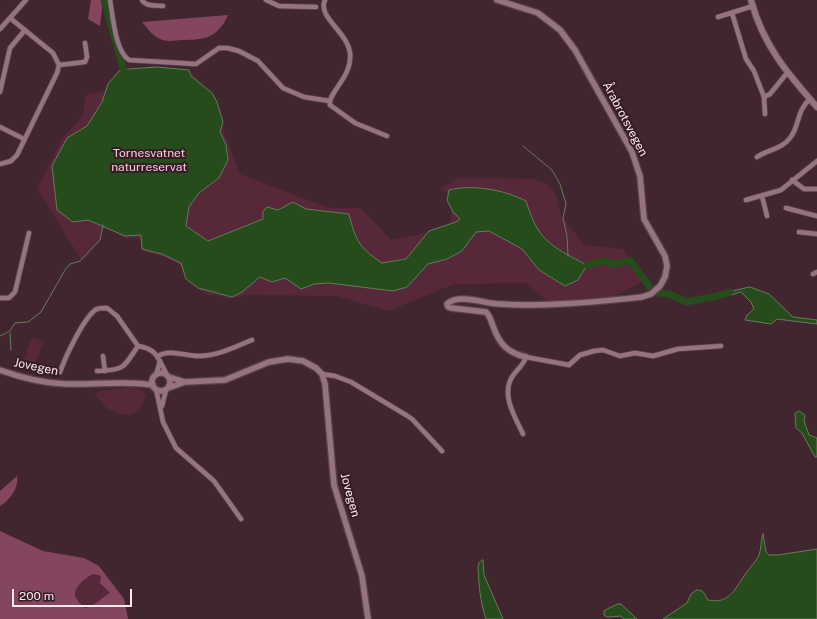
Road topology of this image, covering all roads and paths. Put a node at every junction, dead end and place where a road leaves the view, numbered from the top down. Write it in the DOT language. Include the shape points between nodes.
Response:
graph roads {
  1 [pos="26,0"];
  2 [pos="110,0"];
  3 [pos="142,0"];
  4 [pos="266,0"];
  5 [pos="325,0"];
  6 [pos="497,0"];
  7 [pos="752,3"];
  8 [pos="163,6"];
  9 [pos="316,7"];
  10 [pos="732,13"];
  11 [pos="718,17"];
  12 [pos="10,18"];
  13 [pos="0,29"];
  14 [pos="25,30"];
  15 [pos="86,43"];
  16 [pos="59,65"];
  17 [pos="787,73"];
  18 [pos="0,92"];
  19 [pos="764,97"];
  20 [pos="810,99"];
  21 [pos="330,101"];
  22 [pos="817,107"];
  23 [pos="765,114"];
  24 [pos="0,127"];
  25 [pos="387,136"];
  26 [pos="24,139"];
  27 [pos="757,157"];
  28 [pos="817,161"];
  29 [pos="0,164"];
  30 [pos="792,180"];
  31 [pos="817,188"];
  32 [pos="762,196"];
  33 [pos="746,200"];
  34 [pos="786,208"];
  35 [pos="767,216"];
  36 [pos="817,216"];
  37 [pos="799,232"];
  38 [pos="29,233"];
  39 [pos="817,234"];
  40 [pos="0,298"];
  41 [pos="252,340"];
  42 [pos="138,346"];
  43 [pos="721,346"];
  44 [pos="103,356"];
  45 [pos="526,357"];
  46 [pos="159,358"];
  47 [pos="0,370"];
  48 [pos="97,371"];
  49 [pos="105,371"];
  50 [pos="60,372"];
  51 [pos="322,374"];
  52 [pos="168,376"];
  53 [pos="155,382"];
  54 [pos="185,382"];
  55 [pos="167,389"];
  56 [pos="161,408"];
  57 [pos="523,434"];
  58 [pos="442,451"];
  59 [pos="241,519"];
  60 [pos="368,619"];
  1 -- 12 [label="street"];
  2 -- 21 [label="street" via="114,28 122,53 129,60 196,64 219,48 227,48 258,61 283,88 304,97"];
  3 -- 8 [label="street" via="145,4"];
  4 -- 9 [label="street" via="279,6"];
  5 -- 21 [label="street" via="324,14 343,35 349,46 350,56 348,72"];
  6 -- 45 [label="street, Årabrotsvegen" via="538,14 560,30 575,50 637,163 644,219 667,261 665,276 656,289 642,297 574,304 500,304 460,299 451,300 447,304 451,308 486,312 501,344 508,350"];
  7 -- 10 [label="street"];
  7 -- 17 [label="main road" via="764,38"];
  10 -- 11 [label="street"];
  10 -- 19 [label="street" via="746,59 754,71"];
  12 -- 13 [label="street"];
  12 -- 14 [label="street"];
  14 -- 16 [label="street" via="53,53"];
  14 -- 18 [label="street" via="10,48"];
  15 -- 16 [label="street" via="85,62"];
  16 -- 26 [label="street"];
  17 -- 19 [label="street" via="770,94"];
  17 -- 20 [label="main road"];
  19 -- 23 [label="street"];
  20 -- 22 [label="main road"];
  20 -- 27 [label="street" via="800,111 789,140"];
  21 -- 25 [label="street" via="332,108 356,123"];
  24 -- 26 [label="street"];
  26 -- 29 [label="street" via="17,155"];
  28 -- 30 [label="street"];
  30 -- 31 [label="street" via="804,189"];
  30 -- 32 [label="street" via="781,190"];
  32 -- 33 [label="street"];
  32 -- 35 [label="street"];
  34 -- 36 [label="street"];
  37 -- 39 [label="street"];
  38 -- 40 [label="street" via="15,292 9,298"];
  41 -- 46 [label="street" via="226,352 211,355 194,356 165,351"];
  42 -- 46 [label="street" via="148,348"];
  42 -- 49 [label="street" via="121,368"];
  42 -- 50 [label="street" via="112,310 97,309 72,343"];
  43 -- 45 [label="street" via="678,349 653,356 635,353 620,356 603,350 594,351 580,355 569,365"];
  44 -- 49 [label="street"];
  45 -- 57 [label="street" via="513,376 508,390 509,400"];
  46 -- 52 [label="street"];
  46 -- 53 [label="street"];
  47 -- 53 [label="street, Jovegen" via="22,378 55,383"];
  48 -- 49 [label="street"];
  51 -- 54 [label="street" via="303,361 282,359 225,380"];
  51 -- 58 [label="street" via="351,382 412,419"];
  51 -- 60 [label="street, Jovegen" via="334,485 362,576"];
  52 -- 53 [label="street" via="161,373"];
  52 -- 54 [label="street"];
  52 -- 55 [label="street" via="170,382"];
  53 -- 55 [label="street" via="161,391"];
  53 -- 56 [label="street"];
  54 -- 55 [label="street"];
  55 -- 56 [label="street"];
  56 -- 59 [label="street" via="163,422 176,448 214,481"];
}
